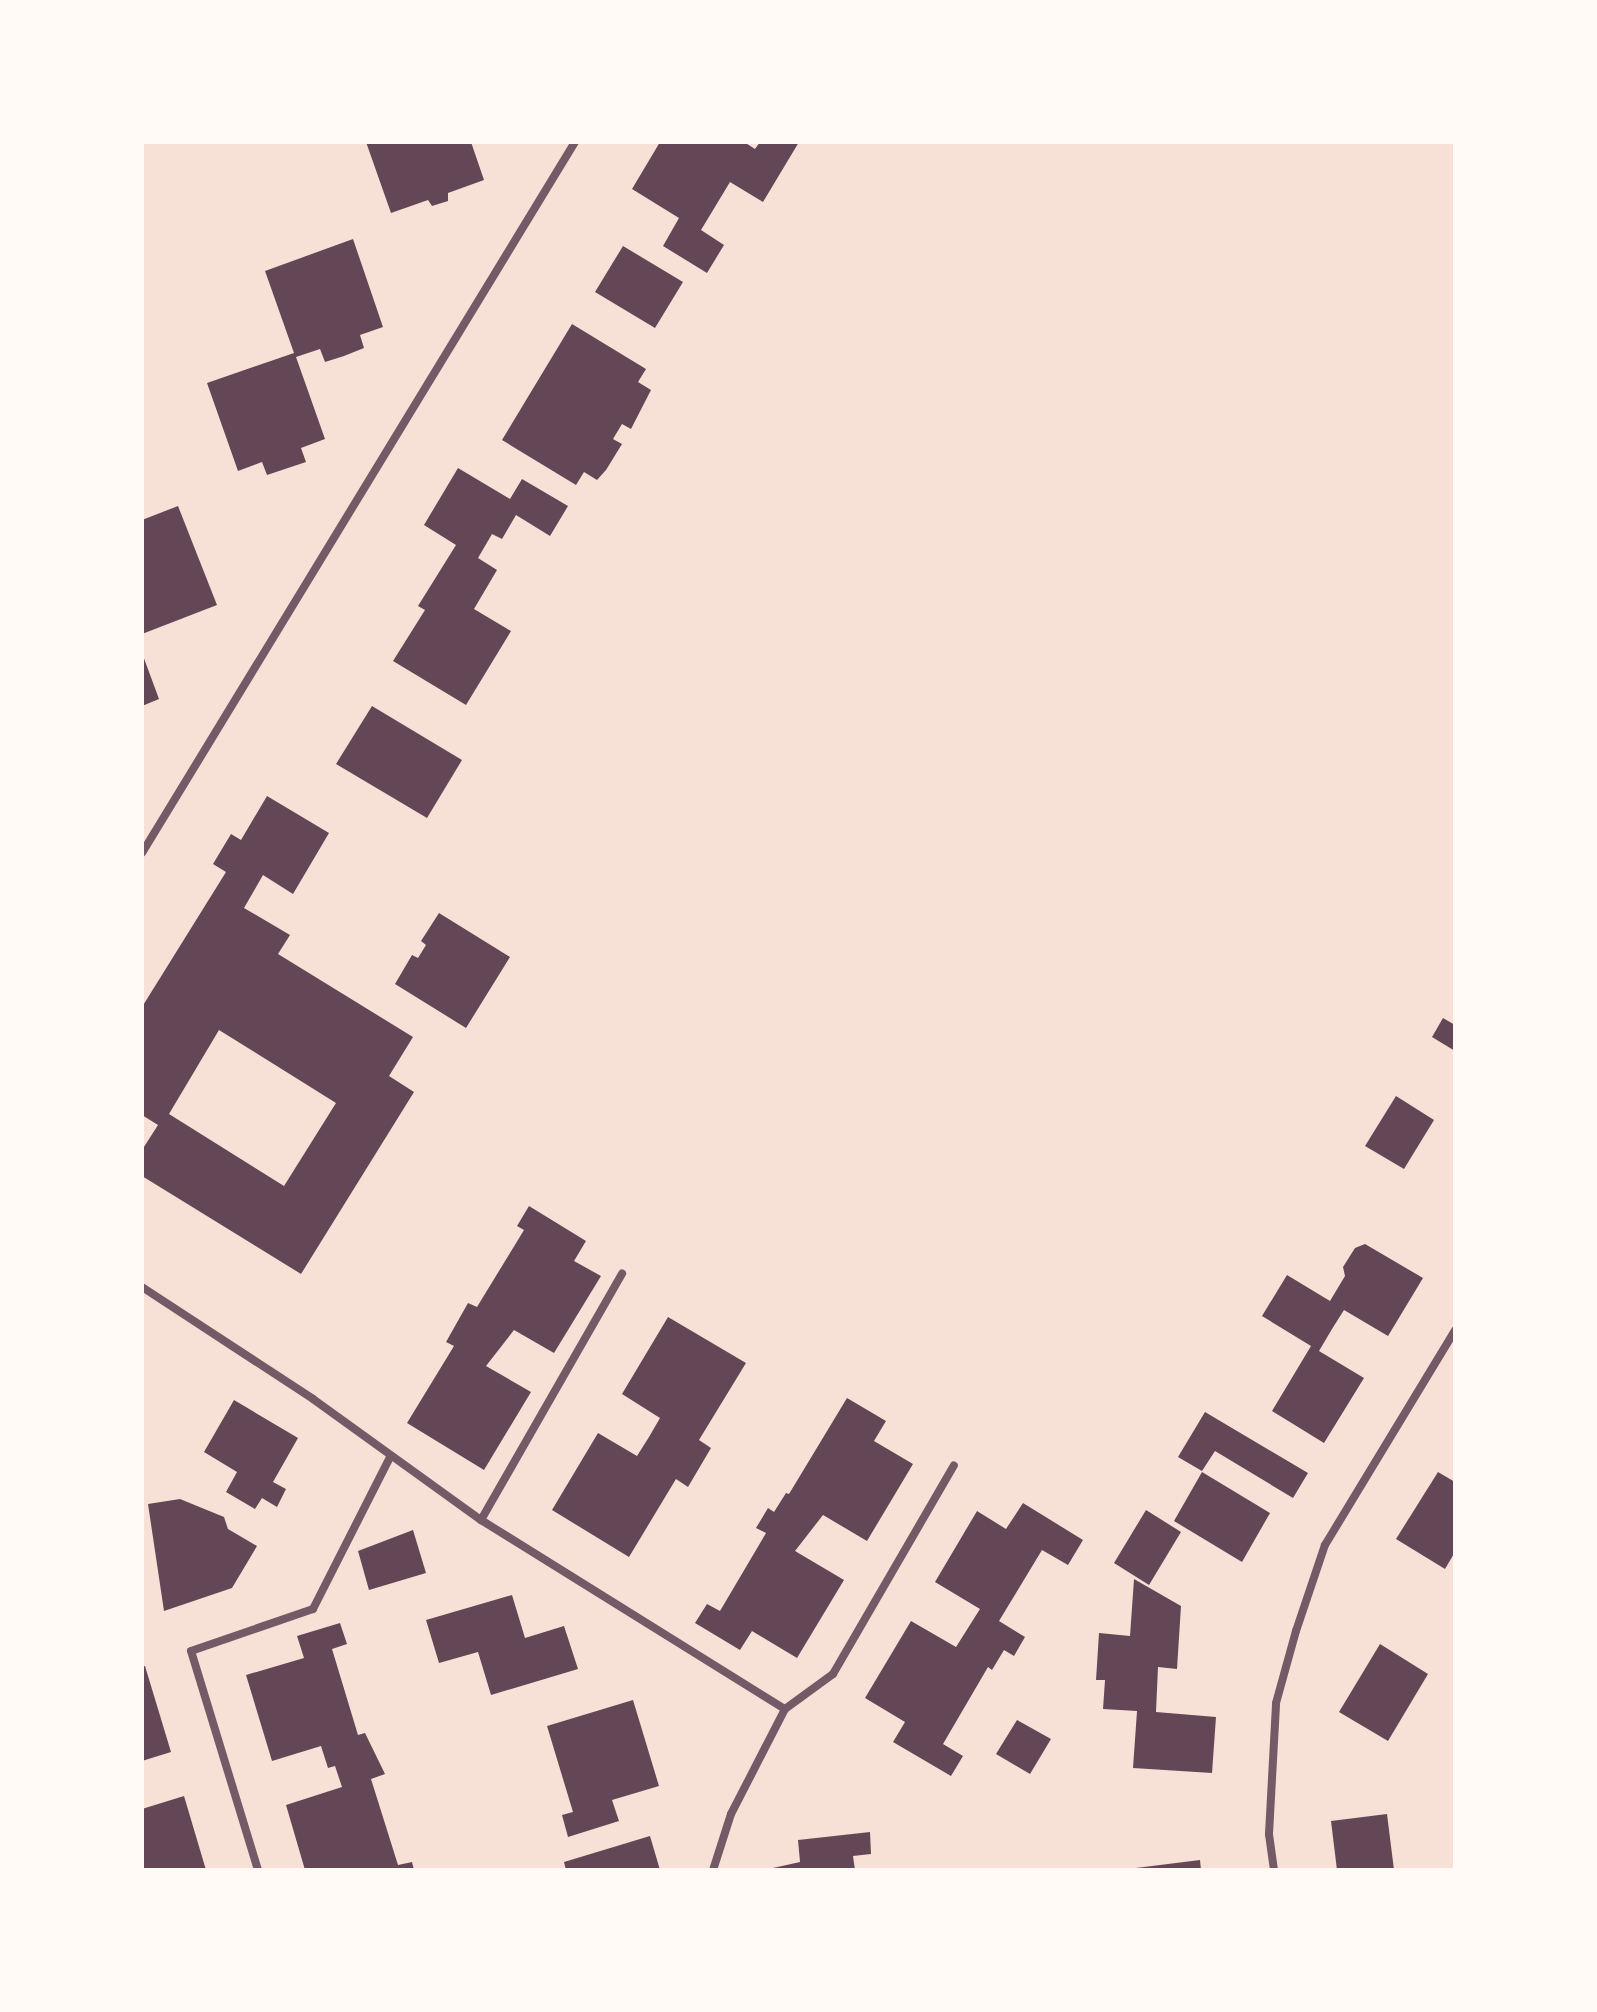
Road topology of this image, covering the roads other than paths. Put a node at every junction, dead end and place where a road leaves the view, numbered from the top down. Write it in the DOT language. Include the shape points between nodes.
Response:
graph roads {
  1 [pos="575,142"];
  2 [pos="142,853"];
  3 [pos="622,1274"];
  4 [pos="142,1287"];
  5 [pos="1455,1330"];
  6 [pos="390,1457"];
  7 [pos="954,1465"];
  8 [pos="481,1520"];
  9 [pos="785,1709"];
  10 [pos="258,1870"];
  11 [pos="713,1870"];
  12 [pos="1274,1870"];
  1 -- 2 [label="street"];
  3 -- 8 [label="street"];
  4 -- 6 [label="street" via="313,1399"];
  5 -- 12 [label="street" via="1325,1545 1296,1631 1276,1703 1269,1834"];
  6 -- 8 [label="street"];
  6 -- 10 [label="street" via="313,1609 191,1651"];
  7 -- 9 [label="street" via="833,1674"];
  8 -- 9 [label="street"];
  9 -- 11 [label="street" via="731,1814"];
}
